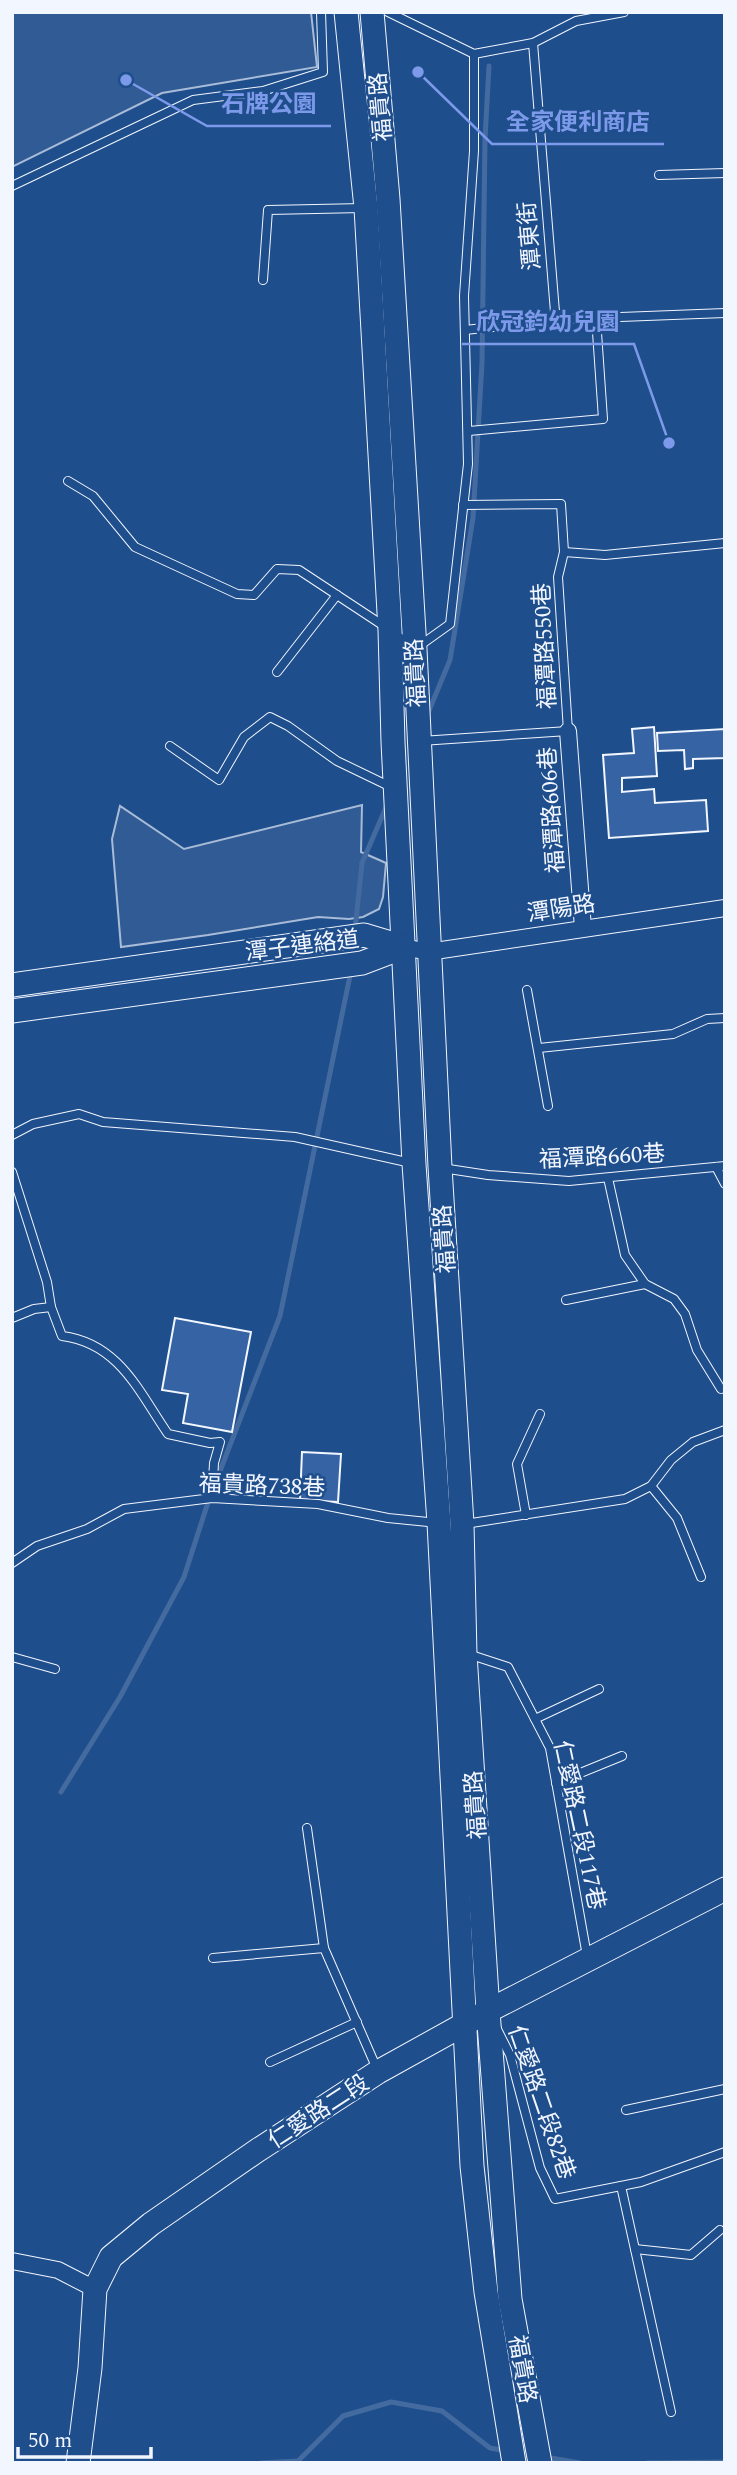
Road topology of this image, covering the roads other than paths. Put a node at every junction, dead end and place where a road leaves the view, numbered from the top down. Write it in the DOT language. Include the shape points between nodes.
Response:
graph roads {
  1 [pos="321,12"];
  2 [pos="346,12"];
  3 [pos="372,12"];
  4 [pos="387,12"];
  5 [pos="624,12"];
  6 [pos="575,16"];
  7 [pos="533,43"];
  8 [pos="474,54"];
  9 [pos="725,173"];
  10 [pos="659,175"];
  11 [pos="12,186"];
  12 [pos="366,208"];
  13 [pos="263,280"];
  14 [pos="725,313"];
  15 [pos="596,318"];
  16 [pos="568,319"];
  17 [pos="465,330"];
  18 [pos="469,432"];
  19 [pos="68,481"];
  20 [pos="463,505"];
  21 [pos="725,543"];
  22 [pos="564,552"];
  23 [pos="337,595"];
  24 [pos="390,629"];
  25 [pos="415,649"];
  26 [pos="277,672"];
  27 [pos="568,731"];
  28 [pos="418,741"];
  29 [pos="170,746"];
  30 [pos="397,790"];
  31 [pos="725,908"];
  32 [pos="583,928"];
  33 [pos="404,947"];
  34 [pos="428,952"];
  35 [pos="12,985"];
  36 [pos="527,990"];
  37 [pos="12,1010"];
  38 [pos="725,1018"];
  39 [pos="539,1048"];
  40 [pos="548,1106"];
  41 [pos="12,1135"];
  42 [pos="414,1164"];
  43 [pos="440,1167"];
  44 [pos="720,1167"];
  45 [pos="12,1172"];
  46 [pos="608,1178"];
  47 [pos="725,1184"];
  48 [pos="645,1284"];
  49 [pos="566,1300"];
  50 [pos="51,1307"];
  51 [pos="12,1318"];
  52 [pos="721,1389"];
  53 [pos="540,1414"];
  54 [pos="725,1430"];
  55 [pos="651,1486"];
  56 [pos="212,1498"];
  57 [pos="526,1515"];
  58 [pos="439,1523"];
  59 [pos="462,1524"];
  60 [pos="12,1563"];
  61 [pos="701,1577"];
  62 [pos="465,1654"];
  63 [pos="12,1657"];
  64 [pos="54,1669"];
  65 [pos="599,1689"];
  66 [pos="535,1719"];
  67 [pos="622,1756"];
  68 [pos="556,1783"];
  69 [pos="307,1828"];
  70 [pos="725,1889"];
  71 [pos="324,1948"];
  72 [pos="214,1958"];
  73 [pos="587,1959"];
  74 [pos="488,2011"];
  75 [pos="357,2022"];
  76 [pos="463,2024"];
  77 [pos="270,2062"];
  78 [pos="378,2072"];
  79 [pos="725,2090"];
  80 [pos="626,2110"];
  81 [pos="725,2152"];
  82 [pos="621,2186"];
  83 [pos="720,2230"];
  84 [pos="635,2249"];
  85 [pos="12,2261"];
  86 [pos="95,2289"];
  87 [pos="671,2412"];
  88 [pos="78,2463"];
  89 [pos="514,2463"];
  90 [pos="540,2463"];
  1 -- 11 [label="lane" via="323,72 264,90 193,100"];
  2 -- 12 [label="street, 福貴路"];
  3 -- 25 [label="street, 福貴路"];
  4 -- 8 [label="lane"];
  5 -- 6 [label="lane"];
  6 -- 7 [label="lane"];
  7 -- 8 [label="lane"];
  7 -- 16 [label="lane, 潭東街" via="555,312"];
  8 -- 17 [label="lane"];
  9 -- 10 [label="lane"];
  12 -- 13 [label="lane" via="268,210"];
  12 -- 24 [label="street, 福貴路"];
  14 -- 15 [label="lane"];
  15 -- 16 [label="lane"];
  15 -- 18 [label="lane" via="603,419"];
  16 -- 17 [label="lane"];
  17 -- 18 [label="lane"];
  18 -- 20 [label="lane"];
  19 -- 23 [label="lane" via="93,496 135,547 237,594 254,595 276,569 299,570"];
  20 -- 22 [label="lane" via="561,504"];
  20 -- 25 [label="lane" via="450,624"];
  21 -- 22 [label="lane, 福潭路550巷" via="606,555"];
  22 -- 27 [label="lane, 福潭路550巷" via="558,577"];
  23 -- 24 [label="lane"];
  23 -- 26 [label="lane"];
  24 -- 25 [label="lane"];
  24 -- 30 [label="street, 福貴路"];
  25 -- 28 [label="street, 福貴路"];
  27 -- 28 [label="lane"];
  27 -- 32 [label="street, 福潭路606巷"];
  28 -- 34 [label="street, 福貴路"];
  29 -- 30 [label="lane" via="219,780 244,737 270,717 337,761"];
  30 -- 33 [label="street, 福貴路"];
  31 -- 32 [label="street, 潭陽路"];
  32 -- 34 [label="street, 潭陽路"];
  33 -- 34 [label="street, 潭陽路"];
  33 -- 35 [label="street, 潭子連絡道" via="364,935"];
  33 -- 37 [label="street, 潭子連絡道" via="362,963"];
  33 -- 42 [label="street, 福貴路"];
  34 -- 43 [label="street, 福貴路"];
  36 -- 39 [label="lane"];
  38 -- 39 [label="lane" via="707,1019 673,1034"];
  39 -- 40 [label="lane"];
  41 -- 42 [label="lane" via="33,1124 79,1114 103,1122 295,1137"];
  42 -- 58 [label="street, 福貴路"];
  43 -- 46 [label="lane, 福潭路660巷" via="569,1181"];
  43 -- 59 [label="street, 福貴路"];
  44 -- 46 [label="lane, 福潭路660巷"];
  44 -- 47 [label="lane"];
  45 -- 50 [label="lane"];
  46 -- 48 [label="lane" via="625,1255"];
  48 -- 49 [label="lane"];
  48 -- 52 [label="lane" via="674,1299 685,1314 697,1350"];
  50 -- 51 [label="lane"];
  50 -- 56 [label="lane" via="62,1336 96,1346 133,1378 169,1434 220,1442"];
  53 -- 57 [label="lane" via="517,1464"];
  54 -- 55 [label="lane" via="693,1441"];
  55 -- 57 [label="lane, 福貴路738巷" via="625,1499"];
  55 -- 61 [label="lane" via="677,1518"];
  56 -- 58 [label="lane, 福貴路738巷" via="318,1504"];
  56 -- 60 [label="lane, 福貴路738巷" via="124,1509 87,1529 37,1546"];
  57 -- 59 [label="lane, 福貴路738巷"];
  58 -- 59 [label="lane, 福貴路738巷"];
  58 -- 76 [label="street, 福貴路"];
  59 -- 62 [label="street, 福貴路"];
  62 -- 66 [label="lane, 仁愛路二段117巷" via="508,1667"];
  62 -- 74 [label="street, 福貴路"];
  63 -- 64 [label="lane"];
  65 -- 66 [label="lane"];
  66 -- 68 [label="lane, 仁愛路二段117巷" via="550,1748"];
  67 -- 68 [label="lane"];
  68 -- 73 [label="lane, 仁愛路二段117巷"];
  69 -- 71 [label="lane"];
  70 -- 73 [label="street, 仁愛路二段"];
  71 -- 72 [label="lane"];
  71 -- 75 [label="lane"];
  73 -- 74 [label="street, 仁愛路二段"];
  74 -- 76 [label="street, 仁愛路二段"];
  74 -- 82 [label="lane, 仁愛路二段82巷" via="510,2055 540,2168 555,2199"];
  74 -- 90 [label="street, 福貴路" via="510,2299"];
  75 -- 77 [label="lane"];
  75 -- 78 [label="lane"];
  76 -- 78 [label="street, 仁愛路二段"];
  76 -- 89 [label="street, 福貴路" via="486,2292"];
  78 -- 86 [label="street, 仁愛路二段" via="151,2224 111,2257"];
  79 -- 80 [label="lane"];
  81 -- 82 [label="lane, 仁愛路二段82巷"];
  82 -- 84 [label="lane"];
  83 -- 84 [label="lane" via="691,2255"];
  84 -- 87 [label="lane"];
  85 -- 86 [label="street" via="58,2270"];
  86 -- 88 [label="street, 仁愛路二段"];
}
